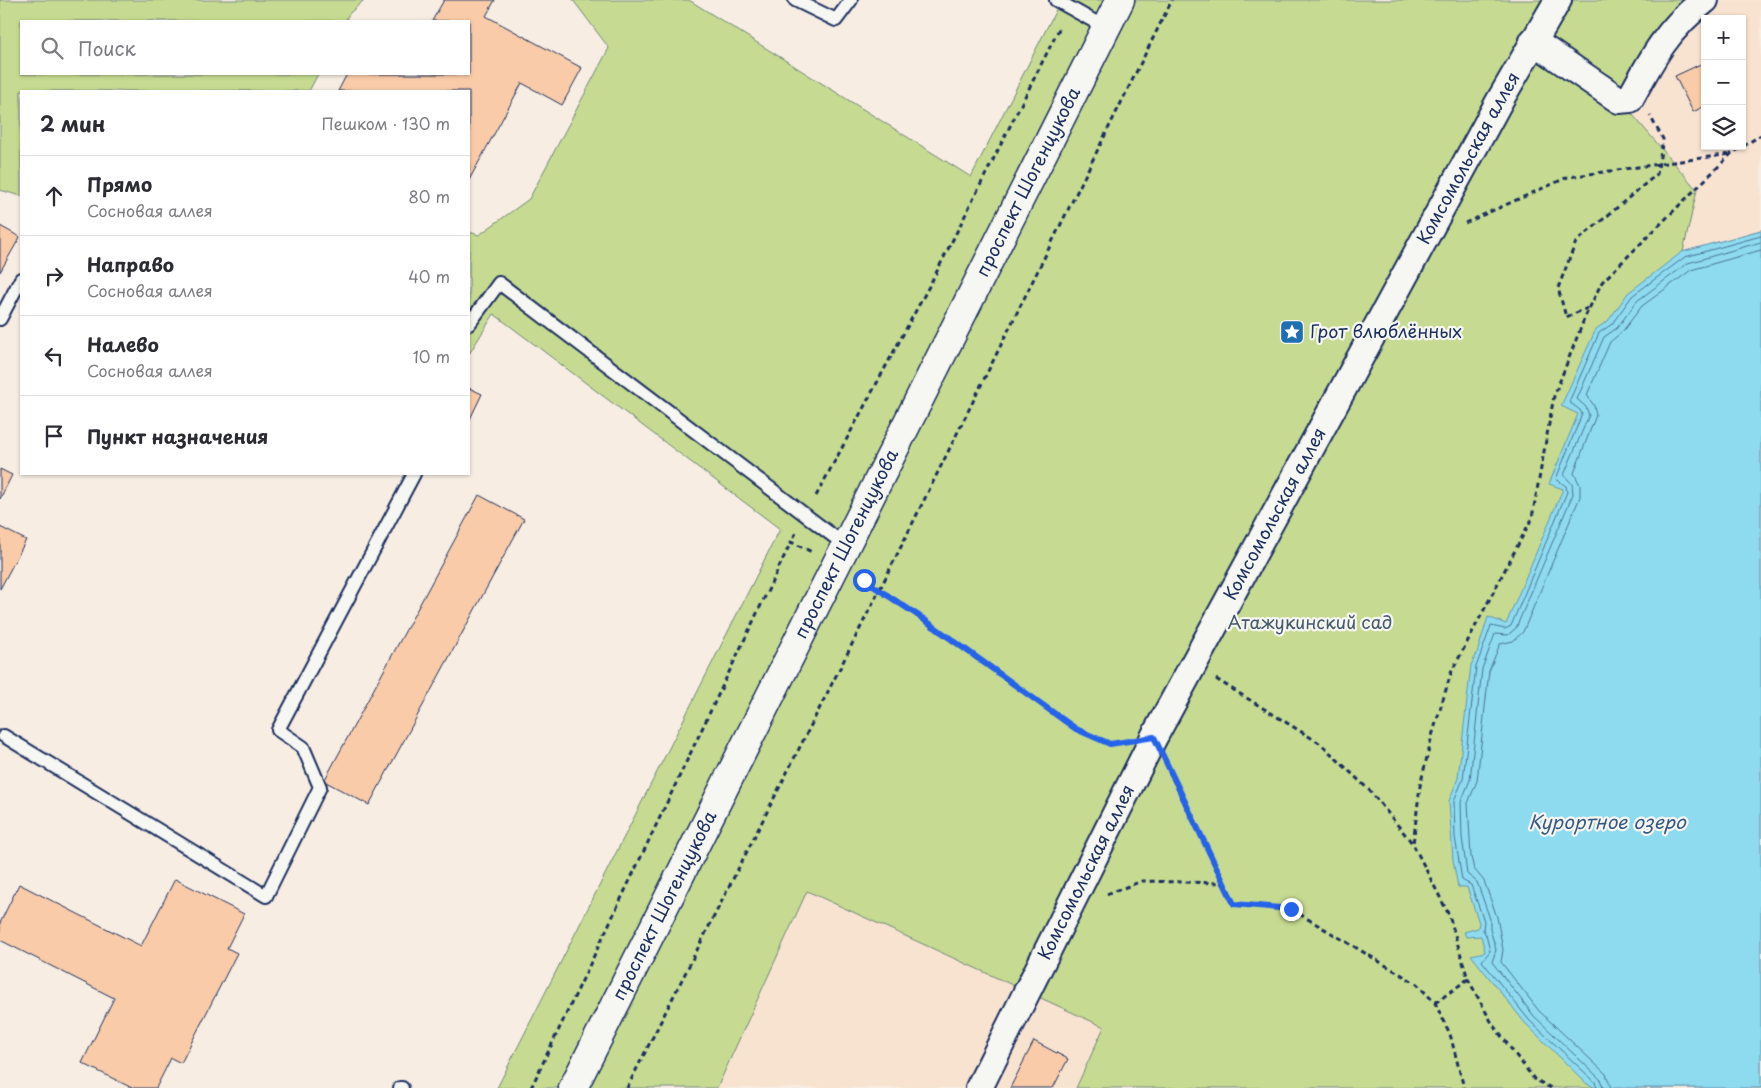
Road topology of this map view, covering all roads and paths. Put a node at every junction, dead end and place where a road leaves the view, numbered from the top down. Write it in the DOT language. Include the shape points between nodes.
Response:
graph roads {
  1 [pos="795,0"];
  2 [pos="851,0"];
  3 [pos="1056,0"];
  4 [pos="1120,0"];
  5 [pos="1172,0"];
  6 [pos="1558,0"];
  7 [pos="1705,0"];
  8 [pos="1070,8"];
  9 [pos="1106,28"];
  10 [pos="1533,41"];
  11 [pos="1630,98"];
  12 [pos="1761,135"];
  13 [pos="1731,154"];
  14 [pos="1660,164"];
  15 [pos="1424,242"];
  16 [pos="20,281"];
  17 [pos="1589,308"];
  18 [pos="0,319"];
  19 [pos="470,323"];
  20 [pos="413,475"];
  21 [pos="806,515"];
  22 [pos="791,542"];
  23 [pos="845,545"];
  24 [pos="812,552"];
  25 [pos="864,580"];
  26 [pos="880,590"];
  27 [pos="1192,664"];
  28 [pos="4,736"];
  29 [pos="1154,737"];
  30 [pos="1413,844"];
  31 [pos="1224,883"];
  32 [pos="1069,908"];
  33 [pos="1468,979"];
  34 [pos="1434,1003"];
  35 [pos="531,1088"];
  36 [pos="573,1088"];
  37 [pos="627,1088"];
  38 [pos="979,1088"];
  39 [pos="1464,1088"];
  40 [pos="1551,1088"];
  1 -- 2 [label="lane" via="836,20"];
  3 -- 8 [label="lane"];
  4 -- 9 [label="street, проспект Шогенцукова"];
  5 -- 26 [label="path"];
  6 -- 10 [label="street, Комсомольская аллея"];
  7 -- 11 [label="street" via="1683,17 1652,58"];
  8 -- 9 [label="lane"];
  8 -- 21 [label="path" via="934,277"];
  9 -- 23 [label="street, проспект Шогенцукова"];
  10 -- 11 [label="street" via="1619,100"];
  10 -- 15 [label="street, Комсомольская аллея"];
  11 -- 14 [label="path" via="1646,110 1663,139"];
  12 -- 13 [label="path"];
  13 -- 14 [label="path"];
  13 -- 17 [label="path" via="1602,282"];
  14 -- 15 [label="path" via="1568,177"];
  14 -- 17 [label="path" via="1658,174 1576,242 1558,288 1566,317"];
  15 -- 27 [label="street, Комсомольская аллея"];
  16 -- 18 [label="lane"];
  17 -- 30 [label="path" via="1554,396 1532,518 1451,674 1420,786"];
  19 -- 21 [label="lane" via="499,283"];
  20 -- 28 [label="lane" via="278,730 303,747 320,787 266,896"];
  21 -- 22 [label="path"];
  21 -- 23 [label="lane"];
  22 -- 24 [label="path"];
  22 -- 35 [label="path"];
  23 -- 36 [label="street, проспект Шогенцукова"];
  25 -- 26 [label="path"];
  26 -- 29 [label="path" via="1076,729 1110,744"];
  26 -- 37 [label="path"];
  27 -- 29 [label="street, Комсомольская аллея"];
  27 -- 30 [label="path" via="1321,744 1370,791"];
  29 -- 31 [label="path"];
  29 -- 32 [label="street, Комсомольская аллея"];
  30 -- 33 [label="path" via="1448,915"];
  31 -- 32 [label="path" via="1142,881"];
  31 -- 34 [label="path" via="1234,904 1291,909 1418,984"];
  32 -- 38 [label="street, Комсомольская аллея"];
  33 -- 34 [label="path"];
  33 -- 40 [label="path" via="1499,1033 1534,1078"];
  34 -- 39 [label="path" via="1450,1034"];
}
